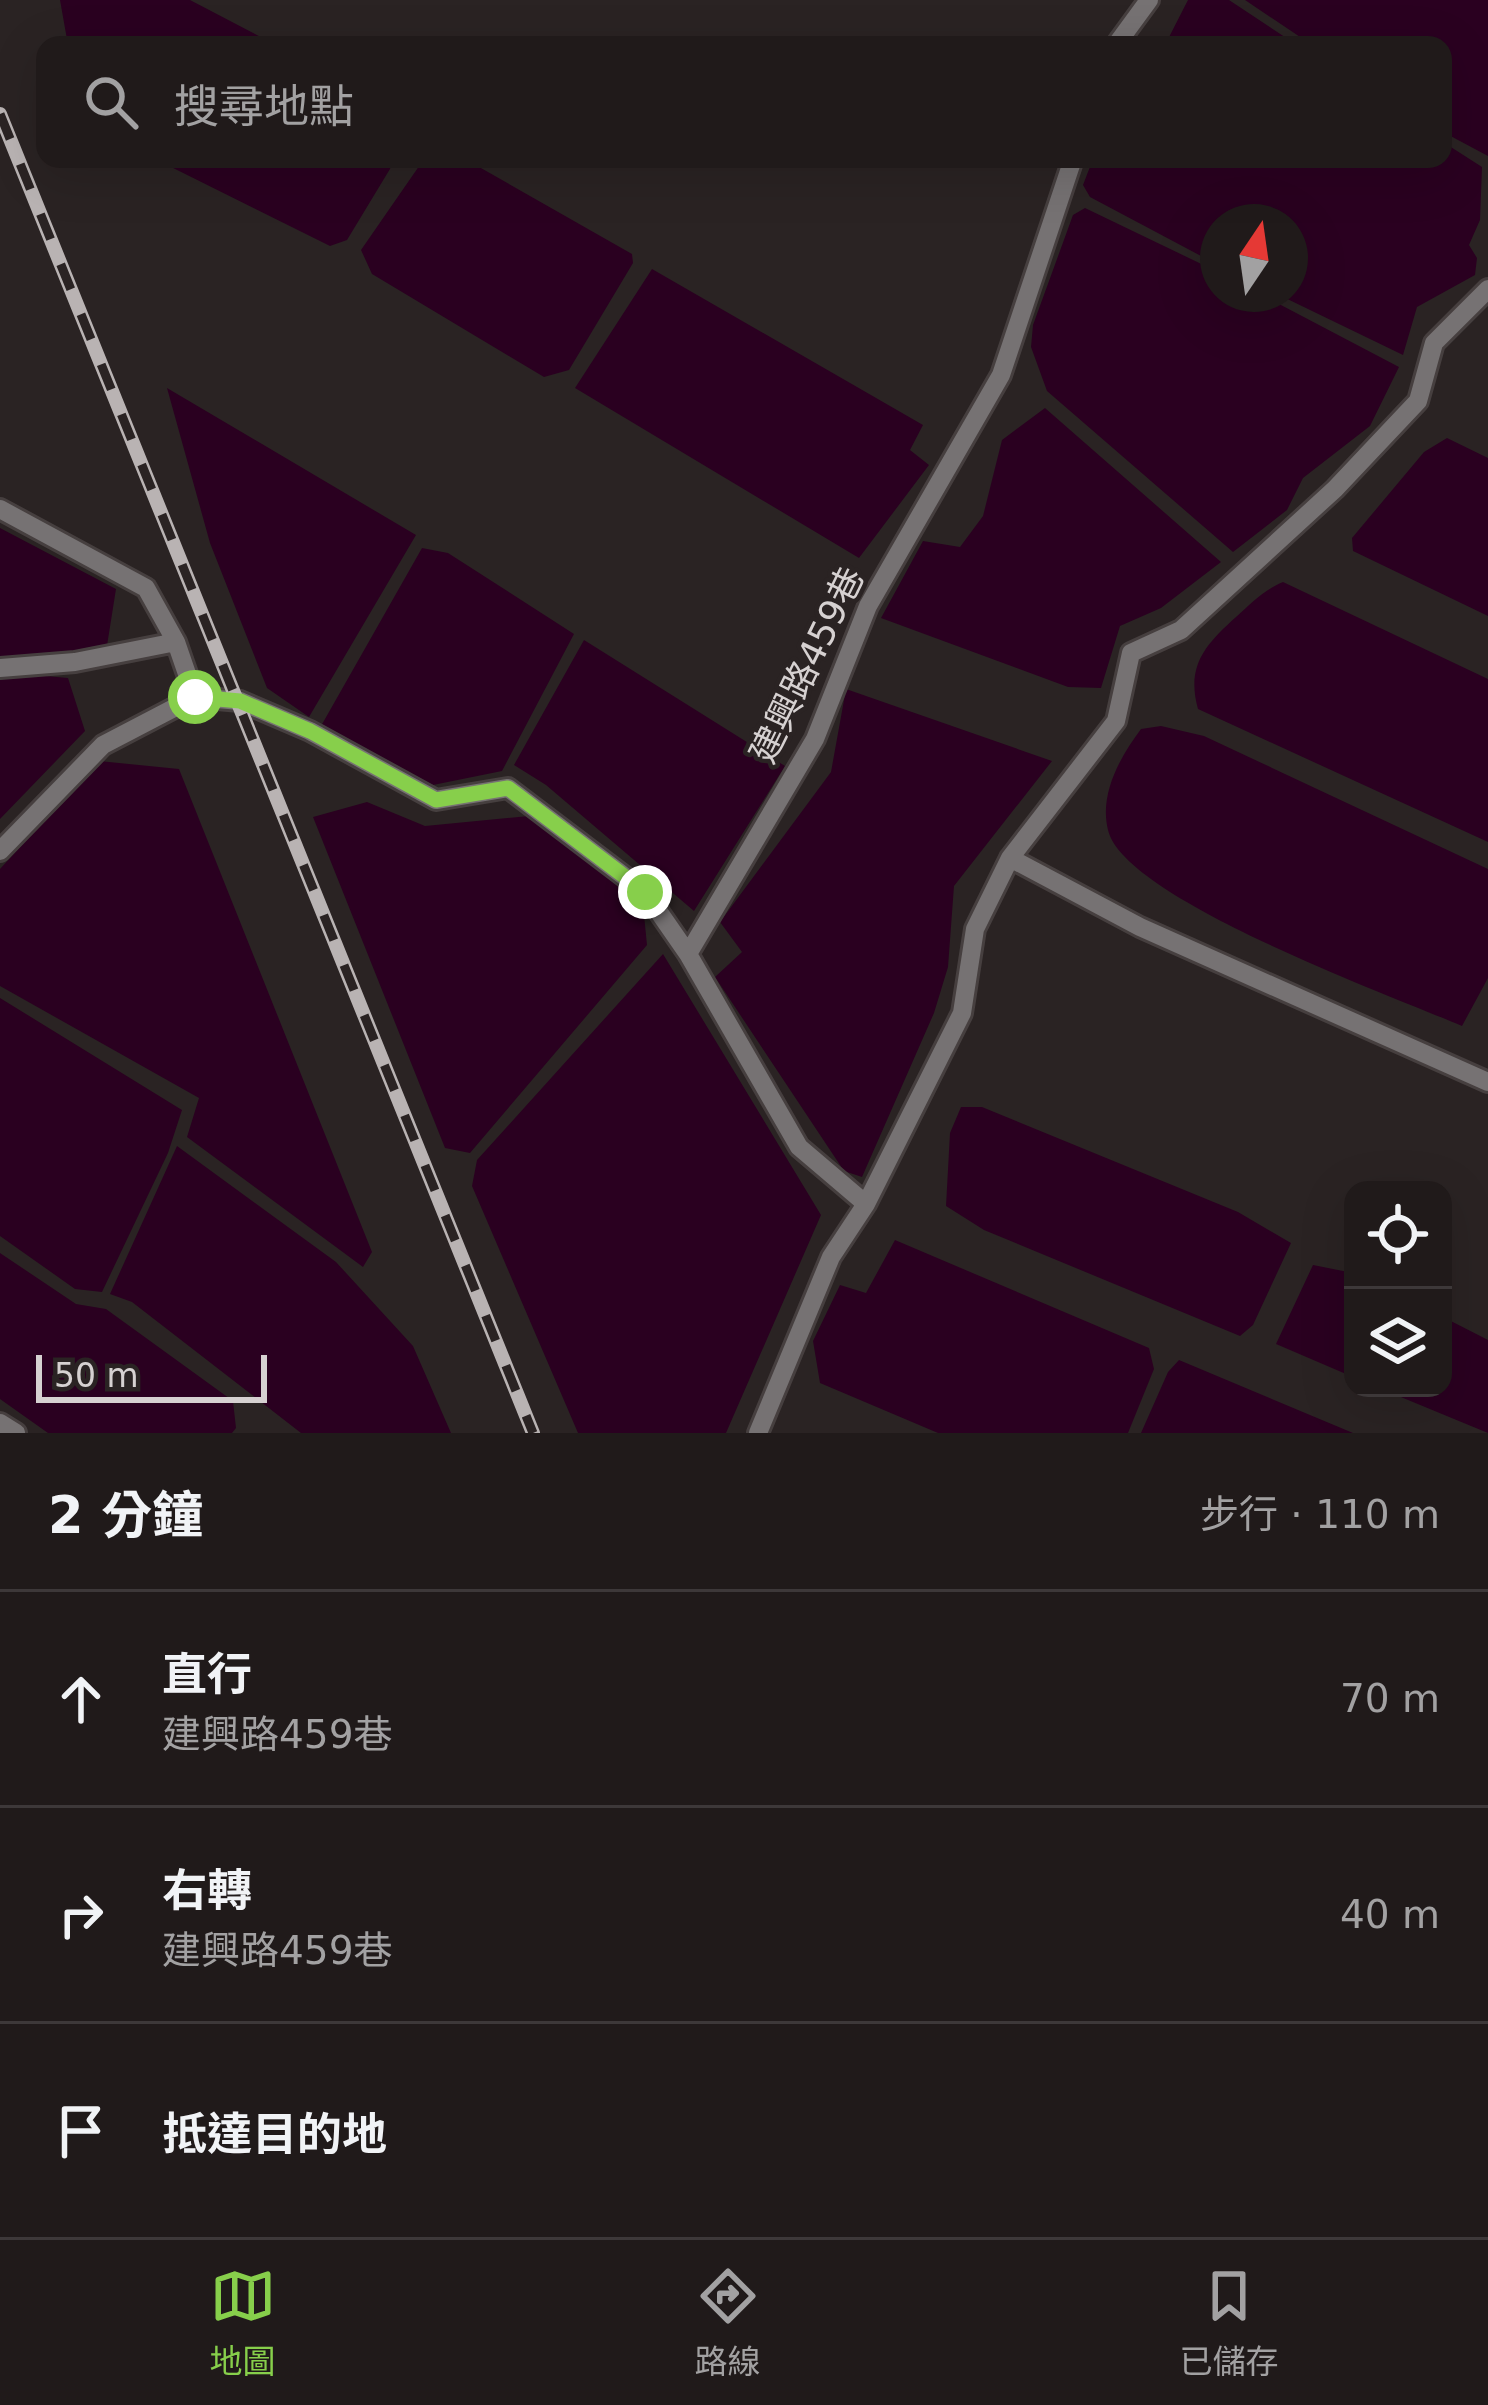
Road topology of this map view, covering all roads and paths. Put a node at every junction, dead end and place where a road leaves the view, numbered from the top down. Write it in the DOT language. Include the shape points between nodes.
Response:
graph roads {
  1 [pos="1149,0"];
  2 [pos="1123,36"];
  3 [pos="1070,168"];
  4 [pos="1488,290"];
  5 [pos="0,509"];
  6 [pos="176,642"];
  7 [pos="0,668"];
  8 [pos="195,697"];
  9 [pos="0,851"];
  10 [pos="1010,858"];
  11 [pos="688,954"];
  12 [pos="1488,1082"];
  13 [pos="866,1204"];
  14 [pos="0,1423"];
  15 [pos="16,1433"];
  16 [pos="758,1433"];
  1 -- 2 [label="lane"];
  3 -- 11 [label="lane, 建興路459巷" via="1001,375 868,606 815,739"];
  4 -- 10 [label="lane" via="1434,343 1418,401 1335,489 1181,631 1131,653 1116,721"];
  5 -- 6 [label="lane" via="146,588"];
  6 -- 7 [label="lane"];
  6 -- 8 [label="lane"];
  8 -- 9 [label="lane" via="104,745"];
  8 -- 11 [label="lane" via="240,701 436,800 508,788 645,892"];
  10 -- 12 [label="lane" via="1140,927"];
  10 -- 13 [label="lane" via="975,929 962,1013"];
  11 -- 13 [label="lane" via="799,1148"];
  13 -- 16 [label="lane" via="831,1257"];
  14 -- 15 [label="lane"];
}
